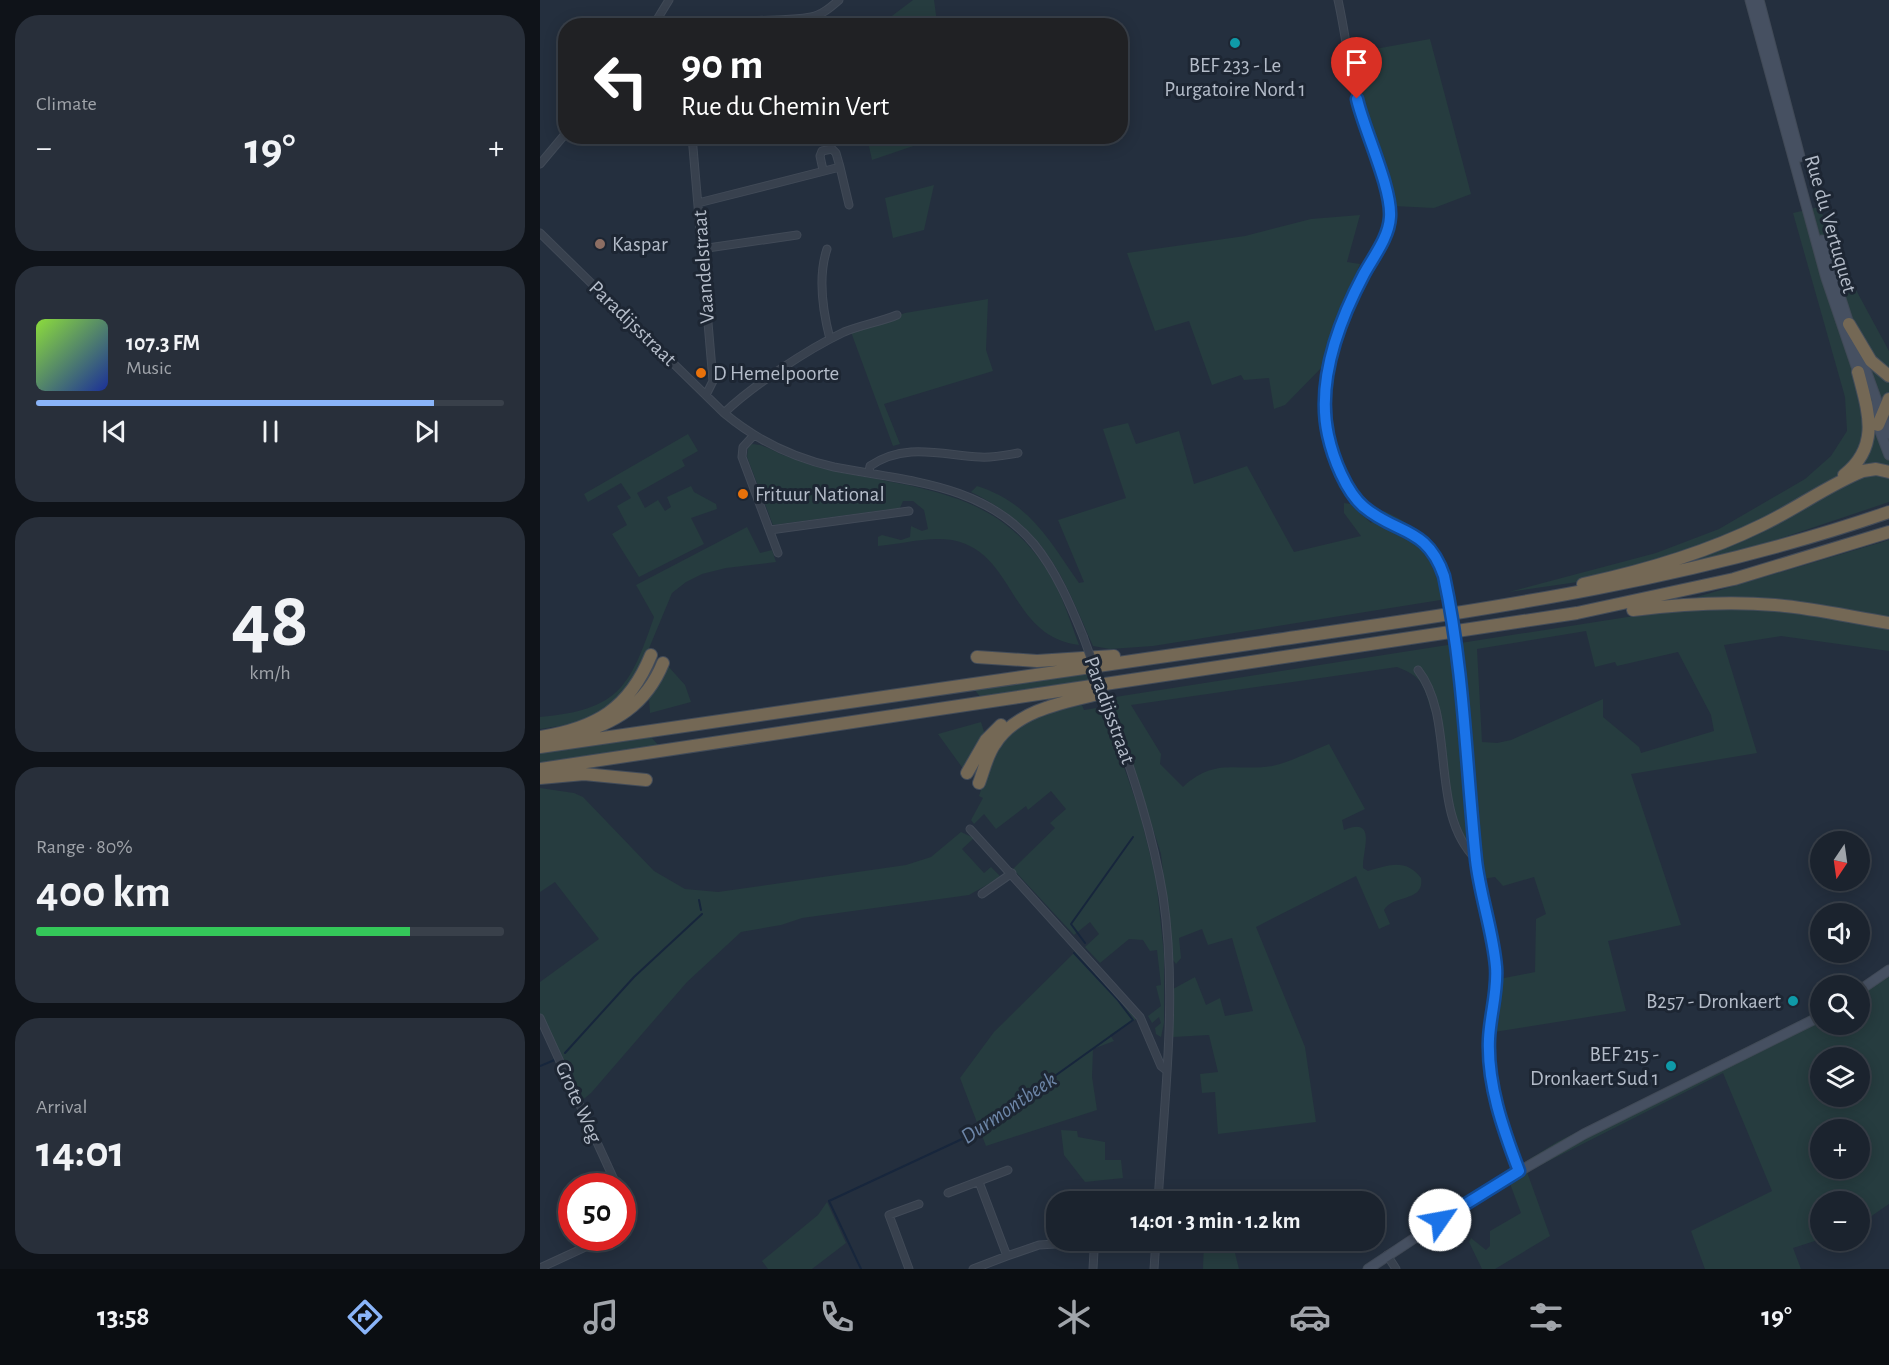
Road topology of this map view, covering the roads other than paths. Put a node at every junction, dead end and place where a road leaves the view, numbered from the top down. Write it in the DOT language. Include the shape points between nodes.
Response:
graph roads {
  1 [pos="669,0"];
  2 [pos="839,0"];
  3 [pos="1338,0"];
  4 [pos="1750,0"];
  5 [pos="1759,0"];
  6 [pos="658,18"];
  7 [pos="789,18"];
  8 [pos="558,143"];
  9 [pos="693,144"];
  10 [pos="540,164"];
  11 [pos="840,167"];
  12 [pos="823,170"];
  13 [pos="698,203"];
  14 [pos="849,205"];
  15 [pos="540,233"];
  16 [pos="796,235"];
  17 [pos="701,249"];
  18 [pos="827,249"];
  19 [pos="897,315"];
  20 [pos="1849,324"];
  21 [pos="830,339"];
  22 [pos="1858,372"];
  23 [pos="1889,376"];
  24 [pos="706,395"];
  25 [pos="1889,399"];
  26 [pos="724,413"];
  27 [pos="1880,419"];
  28 [pos="1889,434"];
  29 [pos="754,435"];
  30 [pos="1018,453"];
  31 [pos="1889,455"];
  32 [pos="869,472"];
  33 [pos="1889,472"];
  34 [pos="1806,502"];
  35 [pos="909,511"];
  36 [pos="1889,512"];
  37 [pos="770,530"];
  38 [pos="1889,532"];
  39 [pos="778,553"];
  40 [pos="1486,609"];
  41 [pos="1552,618"];
  42 [pos="1889,624"];
  43 [pos="1189,652"];
  44 [pos="651,655"];
  45 [pos="977,657"];
  46 [pos="663,663"];
  47 [pos="1419,670"];
  48 [pos="1171,675"];
  49 [pos="1108,691"];
  50 [pos="540,738"];
  51 [pos="540,747"];
  52 [pos="540,769"];
  53 [pos="967,772"];
  54 [pos="540,778"];
  55 [pos="646,780"];
  56 [pos="979,783"];
  57 [pos="970,829"];
  58 [pos="1476,859"];
  59 [pos="1012,873"];
  60 [pos="982,894"];
  61 [pos="1889,970"];
  62 [pos="1889,977"];
  63 [pos="1870,983"];
  64 [pos="1870,989"];
  65 [pos="540,1018"];
  66 [pos="1810,1021"];
  67 [pos="1166,1070"];
  68 [pos="1008,1170"];
  69 [pos="1519,1171"];
  70 [pos="611,1173"];
  71 [pos="979,1182"];
  72 [pos="1159,1191"];
  73 [pos="948,1193"];
  74 [pos="919,1204"];
  75 [pos="1046,1244"];
  76 [pos="577,1251"];
  77 [pos="1092,1251"];
  78 [pos="1155,1251"];
  79 [pos="1387,1255"];
  80 [pos="1007,1256"];
  81 [pos="540,1268"];
  82 [pos="909,1269"];
  83 [pos="973,1269"];
  84 [pos="1093,1269"];
  85 [pos="1154,1269"];
  86 [pos="1368,1269"];
  87 [pos="1396,1269"];
  1 -- 6 [label="street"];
  2 -- 7 [label="street" via="811,17"];
  3 -- 58 [label="street, bridge" via="1359,107 1390,214 1386,234 1350,301 1329,362 1328,432 1354,497 1372,513 1425,543 1439,563 1447,591 1467,733"];
  4 -- 22 [label="street, Rue du Vertuquet" via="1826,278"];
  5 -- 20 [label="street, Rue du Vertuquet" via="1824,246"];
  8 -- 10 [label="street"];
  9 -- 13 [label="street, Vaandelstraat"];
  11 -- 12 [label="street"];
  11 -- 12 [label="street" via="832,149 822,151"];
  11 -- 14 [label="street"];
  12 -- 13 [label="street"];
  13 -- 17 [label="street, Vaandelstraat"];
  15 -- 24 [label="street, Paradijsstraat"];
  16 -- 17 [label="street"];
  17 -- 24 [label="street, Vaandelstraat" via="713,381"];
  18 -- 21 [label="street" via="823,289"];
  19 -- 21 [label="street"];
  20 -- 23 [label="highway" via="1871,361"];
  20 -- 27 [label="street, Rue du Vertuquet"];
  21 -- 26 [label="street"];
  22 -- 27 [label="street, Rue du Vertuquet"];
  22 -- 34 [label="highway" via="1869,417 1865,449 1855,466"];
  24 -- 26 [label="street, Paradijsstraat"];
  25 -- 27 [label="highway"];
  26 -- 29 [label="street, Paradijsstraat"];
  27 -- 28 [label="street, Rue du Vertuquet"];
  27 -- 31 [label="street, Rue du Vertuquet"];
  29 -- 32 [label="street, Paradijsstraat" via="805,459"];
  29 -- 37 [label="street" via="743,447 742,457"];
  30 -- 32 [label="street" via="982,457 912,452 879,460 870,466"];
  32 -- 67 [label="street, Paradijsstraat, bridge" via="934,485 999,512 1024,533 1059,582 1083,636 1146,819 1163,898 1169,996"];
  33 -- 34 [label="highway" via="1863,471"];
  34 -- 40 [label="highway" via="1750,531 1679,559"];
  35 -- 37 [label="street"];
  36 -- 40 [label="highway" via="1686,571"];
  37 -- 39 [label="street"];
  38 -- 41 [label="highway" via="1734,579"];
  40 -- 43 [label="highway"];
  41 -- 42 [label="highway" via="1724,603 1784,606"];
  41 -- 48 [label="highway"];
  43 -- 45 [label="highway" via="1164,650 1047,661"];
  43 -- 51 [label="highway"];
  44 -- 50 [label="highway" via="636,687 615,709 592,723"];
  46 -- 50 [label="highway" via="646,694 618,719 590,730"];
  47 -- 58 [label="street" via="1428,687 1442,741 1447,800 1467,851"];
  48 -- 49 [label="highway"];
  48 -- 52 [label="highway"];
  49 -- 53 [label="highway" via="1073,696 1008,719 986,740"];
  49 -- 56 [label="highway" via="1012,724 993,746"];
  54 -- 55 [label="highway" via="584,774"];
  57 -- 59 [label="street"];
  58 -- 69 [label="street" via="1496,970 1489,1041 1491,1076"];
  59 -- 60 [label="street"];
  59 -- 67 [label="street" via="1140,1017"];
  61 -- 63 [label="street"];
  62 -- 64 [label="street"];
  65 -- 70 [label="street, Grote Weg"];
  66 -- 69 [label="street" via="1598,1126"];
  67 -- 72 [label="street, Paradijsstraat"];
  68 -- 71 [label="street"];
  69 -- 79 [label="street"];
  71 -- 73 [label="street"];
  71 -- 80 [label="street"];
  74 -- 82 [label="street" via="889,1215"];
  75 -- 80 [label="street"];
  76 -- 81 [label="street"];
  77 -- 84 [label="street"];
  78 -- 85 [label="street"];
  79 -- 86 [label="street"];
  79 -- 87 [label="street"];
  80 -- 83 [label="street"];
}
